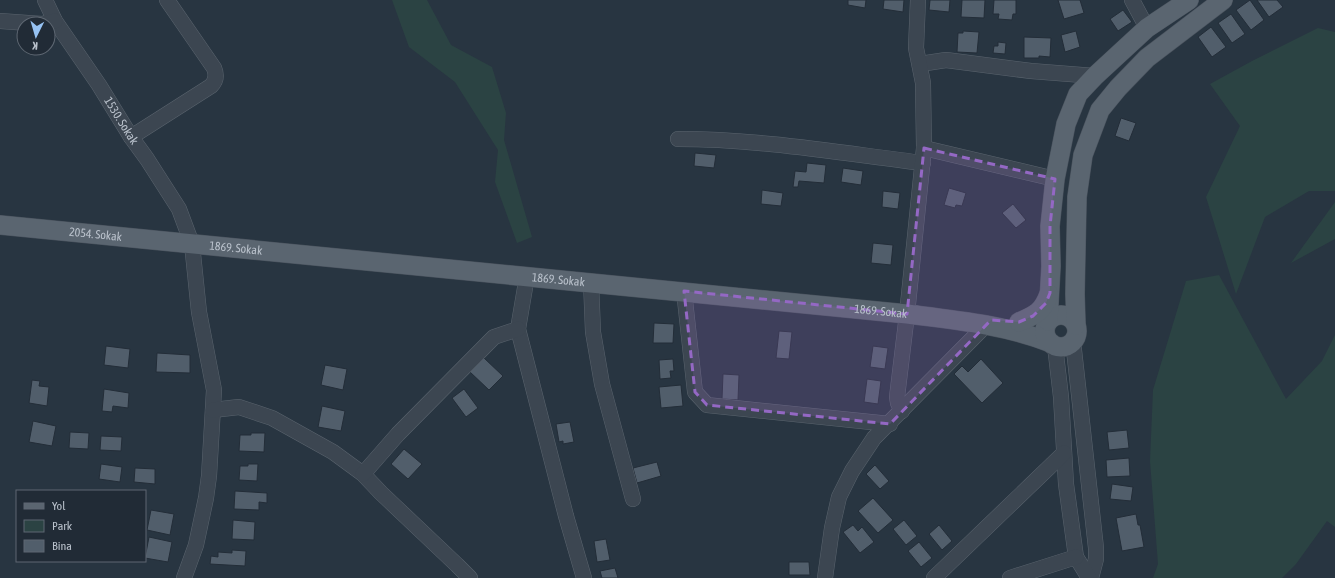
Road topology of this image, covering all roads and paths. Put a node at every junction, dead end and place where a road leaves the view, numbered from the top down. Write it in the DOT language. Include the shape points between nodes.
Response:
graph roads {
  1 [pos="45,0"];
  2 [pos="167,0"];
  3 [pos="918,0"];
  4 [pos="1132,0"];
  5 [pos="1189,0"];
  6 [pos="1223,0"];
  7 [pos="53,16"];
  8 [pos="0,21"];
  9 [pos="16,22"];
  10 [pos="56,22"];
  11 [pos="1147,28"];
  12 [pos="920,64"];
  13 [pos="1095,76"];
  14 [pos="131,137"];
  15 [pos="678,139"];
  16 [pos="924,148"];
  17 [pos="922,163"];
  18 [pos="1055,180"];
  19 [pos="0,225"];
  20 [pos="192,244"];
  21 [pos="527,276"];
  22 [pos="591,282"];
  23 [pos="684,291"];
  24 [pos="1050,293"];
  25 [pos="916,316"];
  26 [pos="1019,322"];
  27 [pos="1047,323"];
  28 [pos="985,326"];
  29 [pos="518,329"];
  30 [pos="1074,333"];
  31 [pos="1053,344"];
  32 [pos="213,410"];
  33 [pos="902,411"];
  34 [pos="890,424"];
  35 [pos="1064,453"];
  36 [pos="363,474"];
  37 [pos="633,499"];
  38 [pos="1076,557"];
  39 [pos="184,578"];
  40 [pos="470,578"];
  41 [pos="584,578"];
  42 [pos="825,578"];
  43 [pos="934,578"];
  44 [pos="1010,578"];
  45 [pos="1090,578"];
  1 -- 7 [label="street, 1530. Sokak"];
  2 -- 14 [label="street" via="214,68 216,79 211,86"];
  3 -- 12 [label="street" via="916,48"];
  4 -- 11 [label="street"];
  5 -- 11 [label="main road"];
  6 -- 30 [label="main road" via="1147,58 1100,110 1083,155 1077,197"];
  8 -- 9 [label="street"];
  10 -- 14 [label="street, 1530. Sokak"];
  11 -- 13 [label="main road"];
  12 -- 13 [label="street" via="946,60"];
  12 -- 16 [label="street" via="923,83"];
  13 -- 18 [label="main road" via="1078,94 1066,124"];
  14 -- 20 [label="street, 1530. Sokak" via="179,208"];
  15 -- 17 [label="street" via="775,144"];
  16 -- 17 [label="street"];
  16 -- 18 [label="street"];
  17 -- 25 [label="street"];
  18 -- 24 [label="main road" via="1050,226"];
  19 -- 20 [label="main road, 2054. Sokak"];
  20 -- 21 [label="main road, 1869. Sokak"];
  20 -- 32 [label="street, 1530. Sokak" via="199,312 214,390"];
  21 -- 22 [label="main road, 1869. Sokak"];
  21 -- 29 [label="street"];
  22 -- 23 [label="main road, 1869. Sokak"];
  22 -- 37 [label="street" via="593,332 602,384"];
  23 -- 25 [label="main road, 1869. Sokak"];
  23 -- 34 [label="street" via="695,392 707,405"];
  24 -- 26 [label="main road" via="1040,311"];
  24 -- 27 [label="main road"];
  25 -- 26 [label="main road, 1869. Sokak"];
  25 -- 28 [label="main road, 1869. Sokak"];
  25 -- 33 [label="street" via="897,397"];
  26 -- 27 [label="main road, 1869. Sokak"];
  27 -- 30 [label="main road" via="1058,315 1063,315 1073,320"];
  27 -- 31 [label="main road" via="1045,335"];
  28 -- 31 [label="main road, 1869. Sokak" via="1024,333"];
  28 -- 33 [label="street"];
  29 -- 36 [label="street" via="494,337 398,434"];
  29 -- 41 [label="street"];
  30 -- 31 [label="main road" via="1065,346"];
  30 -- 45 [label="street" via="1096,548 1096,559"];
  31 -- 35 [label="street" via="1061,397"];
  32 -- 36 [label="street" via="239,407 272,418 333,452"];
  32 -- 39 [label="street, 1530. Sokak" via="206,498 196,545"];
  33 -- 34 [label="street"];
  34 -- 42 [label="street" via="874,438 852,471 839,497"];
  35 -- 38 [label="street"];
  35 -- 43 [label="street"];
  36 -- 40 [label="street"];
  38 -- 44 [label="street"];
  38 -- 45 [label="street"];
}
